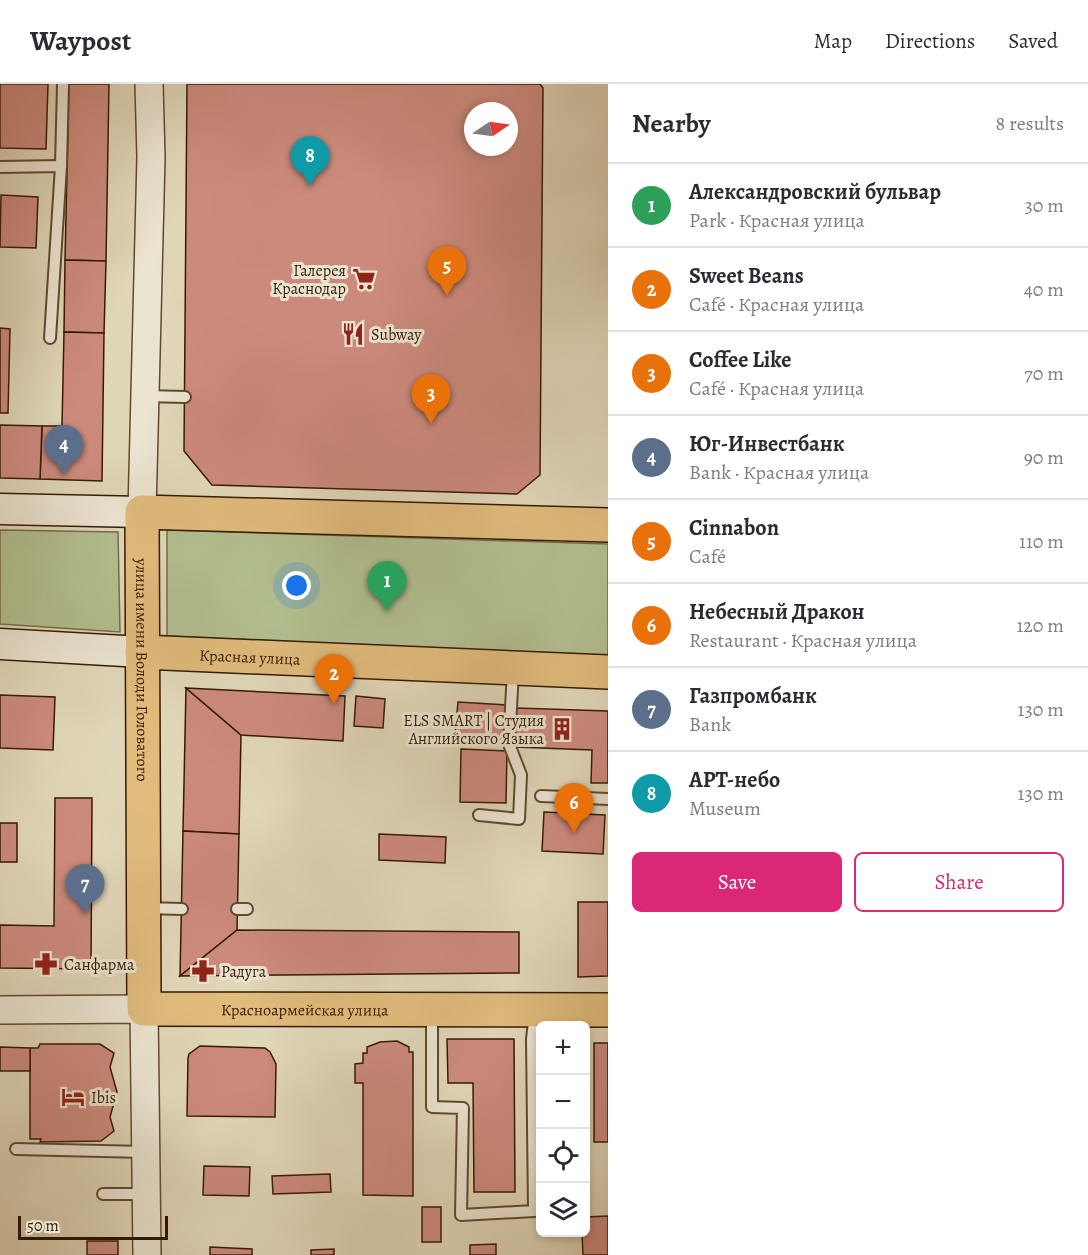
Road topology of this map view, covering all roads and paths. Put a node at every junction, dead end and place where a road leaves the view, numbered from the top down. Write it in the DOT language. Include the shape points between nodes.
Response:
graph roads {
  1 [pos="63,84"];
  2 [pos="149,84"];
  3 [pos="61,166"];
  4 [pos="0,167"];
  5 [pos="50,338"];
  6 [pos="145,396"];
  7 [pos="185,397"];
  8 [pos="0,509"];
  9 [pos="142,512"];
  10 [pos="608,525"];
  11 [pos="0,644"];
  12 [pos="142,652"];
  13 [pos="513,668"];
  14 [pos="608,672"];
  15 [pos="540,796"];
  16 [pos="608,799"];
  17 [pos="479,815"];
  18 [pos="143,908"];
  19 [pos="182,909"];
  20 [pos="0,1010"];
  21 [pos="144,1010"];
  22 [pos="608,1010"];
  23 [pos="432,1011"];
  24 [pos="536,1011"];
  25 [pos="16,1149"];
  26 [pos="146,1152"];
  27 [pos="103,1194"];
  28 [pos="146,1194"];
  29 [pos="147,1255"];
  1 -- 3 [label="lane"];
  2 -- 6 [label="street, улица имени Володи Головатого"];
  3 -- 4 [label="lane"];
  3 -- 5 [label="lane"];
  6 -- 7 [label="lane"];
  6 -- 9 [label="street, улица имени Володи Головатого"];
  8 -- 9 [label="main road"];
  9 -- 10 [label="main road"];
  9 -- 12 [label="main road, улица имени Володи Головатого"];
  11 -- 12 [label="main road, Красная улица"];
  12 -- 13 [label="main road, Красная улица"];
  12 -- 18 [label="main road, улица имени Володи Головатого"];
  13 -- 14 [label="main road, Красная улица"];
  13 -- 17 [label="lane" via="509,744 521,775 519,819"];
  15 -- 16 [label="lane"];
  18 -- 19 [label="lane"];
  18 -- 21 [label="main road, улица имени Володи Головатого"];
  20 -- 21 [label="street, Красноармейская улица"];
  21 -- 23 [label="main road, Красноармейская улица"];
  21 -- 26 [label="street, улица имени Володи Головатого"];
  22 -- 24 [label="main road, Красноармейская улица"];
  23 -- 24 [label="main road, Красноармейская улица"];
  23 -- 24 [label="lane" via="432,1107 463,1108 461,1215 534,1211 532,1039"];
  25 -- 26 [label="lane"];
  26 -- 28 [label="street, улица имени Володи Головатого"];
  27 -- 28 [label="lane"];
  28 -- 29 [label="street, улица имени Володи Головатого"];
}
